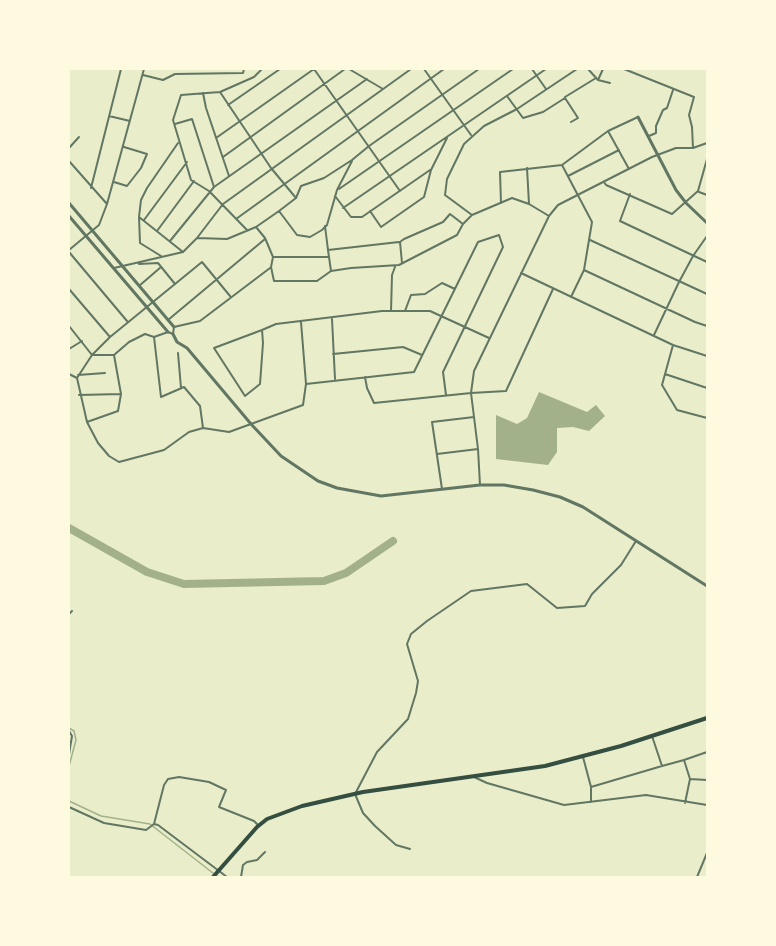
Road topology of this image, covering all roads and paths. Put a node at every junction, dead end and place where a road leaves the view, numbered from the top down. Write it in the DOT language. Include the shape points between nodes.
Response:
graph roads {
  1 [pos="121,69"];
  2 [pos="144,69"];
  3 [pos="244,69"];
  4 [pos="262,69"];
  5 [pos="280,69"];
  6 [pos="314,69"];
  7 [pos="347,69"];
  8 [pos="411,69"];
  9 [pos="424,69"];
  10 [pos="444,69"];
  11 [pos="479,69"];
  12 [pos="513,69"];
  13 [pos="532,69"];
  14 [pos="546,69"];
  15 [pos="577,69"];
  16 [pos="588,69"];
  17 [pos="603,69"];
  18 [pos="624,69"];
  19 [pos="142,75"];
  20 [pos="536,76"];
  21 [pos="431,78"];
  22 [pos="367,79"];
  23 [pos="597,79"];
  24 [pos="325,83"];
  25 [pos="610,83"];
  26 [pos="546,89"];
  27 [pos="383,90"];
  28 [pos="673,90"];
  29 [pos="203,92"];
  30 [pos="219,92"];
  31 [pos="442,94"];
  32 [pos="507,96"];
  33 [pos="565,98"];
  34 [pos="336,99"];
  35 [pos="228,105"];
  36 [pos="453,109"];
  37 [pos="517,109"];
  38 [pos="347,115"];
  39 [pos="109,116"];
  40 [pos="638,117"];
  41 [pos="130,121"];
  42 [pos="239,122"];
  43 [pos="571,122"];
  44 [pos="175,124"];
  45 [pos="463,124"];
  46 [pos="609,130"];
  47 [pos="358,132"];
  48 [pos="471,136"];
  49 [pos="649,136"];
  50 [pos="79,137"];
  51 [pos="250,137"];
  52 [pos="216,138"];
  53 [pos="447,138"];
  54 [pos="178,143"];
  55 [pos="707,143"];
  56 [pos="369,146"];
  57 [pos="123,147"];
  58 [pos="69,148"];
  59 [pos="693,148"];
  60 [pos="619,150"];
  61 [pos="261,153"];
  62 [pos="657,155"];
  63 [pos="223,157"];
  64 [pos="707,159"];
  65 [pos="352,160"];
  66 [pos="380,160"];
  67 [pos="69,161"];
  68 [pos="187,162"];
  69 [pos="562,165"];
  70 [pos="271,168"];
  71 [pos="527,168"];
  72 [pos="431,170"];
  73 [pos="628,170"];
  74 [pos="229,176"];
  75 [pos="391,176"];
  76 [pos="568,176"];
  77 [pos="194,181"];
  78 [pos="114,182"];
  79 [pos="604,182"];
  80 [pos="285,183"];
  81 [pos="214,187"];
  82 [pos="91,188"];
  83 [pos="337,190"];
  84 [pos="209,191"];
  85 [pos="400,191"];
  86 [pos="698,191"];
  87 [pos="630,194"];
  88 [pos="578,195"];
  89 [pos="707,195"];
  90 [pos="335,196"];
  91 [pos="296,198"];
  92 [pos="69,203"];
  93 [pos="501,203"];
  94 [pos="686,203"];
  95 [pos="107,204"];
  96 [pos="223,204"];
  97 [pos="529,204"];
  98 [pos="344,208"];
  99 [pos="279,211"];
  100 [pos="370,212"];
  101 [pos="472,215"];
  102 [pos="69,216"];
  103 [pos="549,216"];
  104 [pos="139,217"];
  105 [pos="236,219"];
  106 [pos="144,220"];
  107 [pos="707,223"];
  108 [pos="463,224"];
  109 [pos="325,226"];
  110 [pos="256,227"];
  111 [pos="92,230"];
  112 [pos="246,230"];
  113 [pos="157,231"];
  114 [pos="86,236"];
  115 [pos="707,236"];
  116 [pos="197,238"];
  117 [pos="266,238"];
  118 [pos="590,240"];
  119 [pos="170,241"];
  120 [pos="400,242"];
  121 [pos="328,250"];
  122 [pos="69,251"];
  123 [pos="183,252"];
  124 [pos="693,256"];
  125 [pos="163,257"];
  126 [pos="273,257"];
  127 [pos="329,257"];
  128 [pos="707,262"];
  129 [pos="402,263"];
  130 [pos="139,264"];
  131 [pos="122,266"];
  132 [pos="395,266"];
  133 [pos="161,267"];
  134 [pos="271,267"];
  135 [pos="114,268"];
  136 [pos="584,270"];
  137 [pos="331,271"];
  138 [pos="521,273"];
  139 [pos="217,279"];
  140 [pos="679,282"];
  141 [pos="176,284"];
  142 [pos="139,286"];
  143 [pos="69,289"];
  144 [pos="455,289"];
  145 [pos="553,289"];
  146 [pos="707,294"];
  147 [pos="231,297"];
  148 [pos="570,297"];
  149 [pos="153,301"];
  150 [pos="146,306"];
  151 [pos="666,309"];
  152 [pos="391,311"];
  153 [pos="405,311"];
  154 [pos="441,316"];
  155 [pos="332,319"];
  156 [pos="168,320"];
  157 [pos="128,322"];
  158 [pos="301,322"];
  159 [pos="69,326"];
  160 [pos="707,326"];
  161 [pos="174,327"];
  162 [pos="465,327"];
  163 [pos="262,330"];
  164 [pos="168,332"];
  165 [pos="173,334"];
  166 [pos="654,335"];
  167 [pos="110,337"];
  168 [pos="154,337"];
  169 [pos="490,339"];
  170 [pos="82,341"];
  171 [pos="673,345"];
  172 [pos="69,349"];
  173 [pos="178,353"];
  174 [pos="333,354"];
  175 [pos="92,355"];
  176 [pos="114,355"];
  177 [pos="422,355"];
  178 [pos="707,356"];
  179 [pos="105,373"];
  180 [pos="69,374"];
  181 [pos="665,374"];
  182 [pos="78,376"];
  183 [pos="365,377"];
  184 [pos="335,380"];
  185 [pos="306,384"];
  186 [pos="181,388"];
  187 [pos="707,388"];
  188 [pos="471,393"];
  189 [pos="121,394"];
  190 [pos="79,395"];
  191 [pos="446,395"];
  192 [pos="474,417"];
  193 [pos="707,418"];
  194 [pos="87,422"];
  195 [pos="251,424"];
  196 [pos="203,428"];
  197 [pos="478,449"];
  198 [pos="437,454"];
  199 [pos="480,485"];
  200 [pos="442,489"];
  201 [pos="636,541"];
  202 [pos="707,586"];
  203 [pos="72,611"];
  204 [pos="69,614"];
  205 [pos="707,718"];
  206 [pos="69,731"];
  207 [pos="652,736"];
  208 [pos="707,752"];
  209 [pos="69,754"];
  210 [pos="583,757"];
  211 [pos="684,760"];
  212 [pos="662,766"];
  213 [pos="474,777"];
  214 [pos="690,779"];
  215 [pos="707,780"];
  216 [pos="591,787"];
  217 [pos="355,794"];
  218 [pos="591,802"];
  219 [pos="685,802"];
  220 [pos="707,805"];
  221 [pos="69,807"];
  222 [pos="154,824"];
  223 [pos="259,826"];
  224 [pos="410,849"];
  225 [pos="265,852"];
  226 [pos="707,853"];
  227 [pos="215,874"];
  228 [pos="227,877"];
  229 [pos="241,877"];
  230 [pos="697,877"];
  1 -- 39 [label="street"];
  2 -- 19 [label="street"];
  3 -- 19 [label="street" via="243,73 175,74 163,80"];
  4 -- 30 [label="street" via="254,77"];
  5 -- 35 [label="street"];
  6 -- 24 [label="street"];
  6 -- 42 [label="street"];
  7 -- 22 [label="street"];
  7 -- 24 [label="street"];
  8 -- 27 [label="street"];
  9 -- 21 [label="street"];
  10 -- 21 [label="street"];
  11 -- 31 [label="street"];
  12 -- 36 [label="street"];
  13 -- 20 [label="street"];
  14 -- 20 [label="street"];
  15 -- 26 [label="street"];
  16 -- 23 [label="street"];
  17 -- 23 [label="street"];
  18 -- 28 [label="street"];
  19 -- 41 [label="street"];
  20 -- 26 [label="street"];
  20 -- 32 [label="street"];
  21 -- 31 [label="street"];
  21 -- 47 [label="street"];
  22 -- 27 [label="street"];
  22 -- 34 [label="street"];
  23 -- 25 [label="street"];
  23 -- 33 [label="street"];
  24 -- 34 [label="street"];
  24 -- 51 [label="street"];
  26 -- 37 [label="street"];
  27 -- 38 [label="street"];
  28 -- 49 [label="street" via="656,133"];
  28 -- 59 [label="street" via="694,97 689,115"];
  29 -- 30 [label="street"];
  29 -- 44 [label="street" via="181,95"];
  29 -- 52 [label="street"];
  30 -- 35 [label="street"];
  31 -- 36 [label="street"];
  31 -- 56 [label="street"];
  32 -- 37 [label="street"];
  32 -- 45 [label="street"];
  33 -- 37 [label="street" via="543,112 522,118"];
  33 -- 43 [label="street" via="578,118"];
  34 -- 38 [label="street"];
  34 -- 61 [label="street"];
  35 -- 42 [label="street"];
  36 -- 45 [label="street"];
  36 -- 66 [label="street"];
  37 -- 48 [label="street"];
  38 -- 47 [label="street"];
  38 -- 70 [label="street"];
  39 -- 41 [label="street"];
  39 -- 82 [label="street"];
  40 -- 46 [label="street"];
  40 -- 49 [label="street"];
  41 -- 57 [label="street"];
  42 -- 51 [label="street"];
  42 -- 52 [label="street"];
  44 -- 54 [label="street"];
  44 -- 81 [label="street" via="192,119"];
  45 -- 48 [label="street"];
  45 -- 53 [label="street"];
  46 -- 60 [label="street"];
  46 -- 69 [label="street"];
  47 -- 56 [label="street"];
  47 -- 80 [label="street"];
  48 -- 101 [label="street" via="447,179 445,195"];
  49 -- 62 [label="street"];
  50 -- 58 [label="street"];
  51 -- 61 [label="street"];
  51 -- 63 [label="street"];
  52 -- 63 [label="street"];
  53 -- 72 [label="street"];
  53 -- 75 [label="street"];
  54 -- 68 [label="street"];
  54 -- 104 [label="street" via="147,188"];
  55 -- 59 [label="street"];
  56 -- 65 [label="street"];
  56 -- 66 [label="street"];
  57 -- 78 [label="street"];
  57 -- 78 [label="street" via="147,154 127,186"];
  59 -- 62 [label="street" via="680,147"];
  60 -- 73 [label="street"];
  60 -- 76 [label="street"];
  61 -- 70 [label="street"];
  61 -- 74 [label="street"];
  62 -- 73 [label="street"];
  62 -- 94 [label="street"];
  63 -- 74 [label="street"];
  64 -- 86 [label="street"];
  65 -- 83 [label="street"];
  65 -- 91 [label="street" via="324,178 301,186"];
  66 -- 75 [label="street"];
  66 -- 83 [label="street"];
  67 -- 82 [label="street"];
  68 -- 77 [label="street"];
  68 -- 106 [label="street"];
  69 -- 71 [label="street"];
  69 -- 76 [label="street"];
  70 -- 80 [label="street"];
  70 -- 96 [label="street"];
  71 -- 93 [label="street" via="500,172"];
  71 -- 97 [label="street"];
  72 -- 85 [label="street"];
  72 -- 100 [label="street" via="424,197 381,227"];
  73 -- 79 [label="street"];
  74 -- 81 [label="street"];
  75 -- 85 [label="street"];
  75 -- 98 [label="street"];
  76 -- 88 [label="street"];
  77 -- 84 [label="street"];
  77 -- 113 [label="street"];
  78 -- 95 [label="street"];
  79 -- 87 [label="street"];
  79 -- 88 [label="street"];
  80 -- 91 [label="street"];
  80 -- 105 [label="street"];
  81 -- 84 [label="street"];
  82 -- 95 [label="street"];
  83 -- 90 [label="street"];
  84 -- 96 [label="street"];
  84 -- 119 [label="street"];
  85 -- 100 [label="street"];
  86 -- 89 [label="street"];
  86 -- 94 [label="street"];
  87 -- 94 [label="street" via="672,214"];
  87 -- 124 [label="street" via="620,221"];
  88 -- 103 [label="street" via="558,205"];
  88 -- 118 [label="street" via="592,222"];
  90 -- 98 [label="street"];
  90 -- 109 [label="street"];
  91 -- 99 [label="street"];
  92 -- 111 [label="street"];
  93 -- 97 [label="street" via="512,198"];
  93 -- 101 [label="street"];
  94 -- 107 [label="street"];
  95 -- 111 [label="street" via="99,225"];
  96 -- 105 [label="street"];
  96 -- 116 [label="street"];
  97 -- 103 [label="street"];
  98 -- 100 [label="street" via="351,217"];
  99 -- 109 [label="street" via="297,235 310,237"];
  99 -- 110 [label="street"];
  101 -- 108 [label="street"];
  102 -- 114 [label="street"];
  103 -- 138 [label="street"];
  104 -- 106 [label="street"];
  104 -- 125 [label="street" via="140,243"];
  105 -- 112 [label="street"];
  106 -- 113 [label="street"];
  108 -- 120 [label="street" via="450,214 443,222"];
  108 -- 129 [label="street" via="457,235"];
  109 -- 121 [label="street"];
  110 -- 112 [label="street"];
  110 -- 117 [label="street"];
  111 -- 114 [label="street"];
  111 -- 131 [label="street"];
  112 -- 116 [label="street" via="227,239"];
  113 -- 119 [label="street"];
  114 -- 122 [label="street"];
  114 -- 135 [label="street"];
  115 -- 124 [label="street"];
  116 -- 123 [label="street"];
  117 -- 126 [label="street"];
  117 -- 139 [label="street"];
  118 -- 136 [label="street"];
  118 -- 140 [label="street"];
  119 -- 123 [label="street"];
  120 -- 121 [label="street"];
  120 -- 129 [label="street"];
  121 -- 127 [label="street"];
  122 -- 157 [label="street"];
  123 -- 125 [label="street"];
  124 -- 128 [label="street"];
  124 -- 140 [label="street"];
  125 -- 131 [label="street"];
  126 -- 127 [label="street"];
  126 -- 134 [label="street"];
  127 -- 137 [label="street"];
  129 -- 132 [label="street"];
  130 -- 133 [label="street" via="159,263"];
  131 -- 135 [label="street"];
  131 -- 142 [label="street"];
  132 -- 137 [label="street"];
  132 -- 152 [label="street"];
  133 -- 141 [label="street"];
  133 -- 142 [label="street"];
  134 -- 137 [label="street" via="274,281 317,281"];
  134 -- 147 [label="street"];
  135 -- 150 [label="street"];
  136 -- 148 [label="street"];
  136 -- 151 [label="street"];
  138 -- 145 [label="street"];
  138 -- 169 [label="street"];
  139 -- 141 [label="street" via="202,262"];
  139 -- 147 [label="street"];
  139 -- 156 [label="street"];
  140 -- 146 [label="street"];
  140 -- 151 [label="street"];
  141 -- 149 [label="street"];
  142 -- 149 [label="street"];
  143 -- 167 [label="street"];
  144 -- 153 [label="street" via="442,283 425,294 411,295"];
  144 -- 154 [label="street"];
  144 -- 162 [label="street" via="478,242 499,235 503,247"];
  145 -- 148 [label="street"];
  145 -- 188 [label="street" via="506,391"];
  147 -- 161 [label="street" via="200,321"];
  148 -- 166 [label="street"];
  149 -- 150 [label="street"];
  149 -- 156 [label="street"];
  150 -- 157 [label="street"];
  150 -- 164 [label="street"];
  151 -- 160 [label="street"];
  151 -- 166 [label="street"];
  152 -- 153 [label="street"];
  152 -- 155 [label="street"];
  153 -- 154 [label="street" via="430,311"];
  154 -- 162 [label="street"];
  154 -- 177 [label="street"];
  155 -- 158 [label="street"];
  155 -- 174 [label="street"];
  156 -- 161 [label="street"];
  157 -- 167 [label="street"];
  158 -- 163 [label="street" via="276,324"];
  158 -- 185 [label="street"];
  159 -- 170 [label="street"];
  161 -- 165 [label="street"];
  162 -- 169 [label="street"];
  162 -- 191 [label="street" via="443,372"];
  163 -- 163 [label="street" via="214,348 245,396 260,384"];
  164 -- 165 [label="street"];
  164 -- 168 [label="street"];
  165 -- 195 [label="street"];
  166 -- 171 [label="street"];
  167 -- 175 [label="street"];
  168 -- 176 [label="street" via="145,334"];
  168 -- 186 [label="street" via="161,397"];
  169 -- 188 [label="street" via="474,371"];
  170 -- 172 [label="street"];
  170 -- 175 [label="street"];
  171 -- 178 [label="street"];
  171 -- 181 [label="street"];
  173 -- 186 [label="street"];
  174 -- 177 [label="street" via="403,347"];
  174 -- 184 [label="street"];
  175 -- 176 [label="street"];
  175 -- 182 [label="street"];
  176 -- 189 [label="street"];
  177 -- 183 [label="street" via="414,372"];
  179 -- 182 [label="street"];
  180 -- 182 [label="street"];
  181 -- 187 [label="street"];
  181 -- 193 [label="street" via="662,385 677,410"];
  182 -- 190 [label="street"];
  183 -- 184 [label="street"];
  183 -- 191 [label="street" via="374,403"];
  184 -- 185 [label="street"];
  185 -- 195 [label="street" via="303,405"];
  186 -- 196 [label="street" via="200,406"];
  188 -- 191 [label="street"];
  188 -- 192 [label="street"];
  189 -- 190 [label="street"];
  189 -- 194 [label="street" via="118,411"];
  190 -- 194 [label="street"];
  192 -- 197 [label="street"];
  192 -- 198 [label="street" via="432,422"];
  194 -- 196 [label="street" via="109,456 119,462 164,450 189,432"];
  195 -- 196 [label="street" via="229,432"];
  195 -- 200 [label="street" via="299,470 337,488 381,496"];
  197 -- 198 [label="street"];
  197 -- 199 [label="street"];
  198 -- 200 [label="street"];
  199 -- 200 [label="street"];
  199 -- 201 [label="street" via="504,485 560,498 583,507"];
  201 -- 202 [label="street"];
  201 -- 217 [label="street" via="621,565 585,606 557,608 526,584 471,591 411,634 407,644 418,681 417,693 408,718 378,752"];
  203 -- 204 [label="street"];
  205 -- 207 [label="main road"];
  206 -- 209 [label="street"];
  207 -- 210 [label="main road"];
  207 -- 212 [label="street"];
  208 -- 211 [label="street"];
  210 -- 213 [label="main road"];
  210 -- 216 [label="street"];
  211 -- 212 [label="street"];
  211 -- 214 [label="street"];
  212 -- 216 [label="street"];
  213 -- 217 [label="main road"];
  213 -- 218 [label="street" via="564,805"];
  214 -- 215 [label="street"];
  214 -- 219 [label="street"];
  216 -- 218 [label="street"];
  217 -- 223 [label="main road" via="302,806"];
  217 -- 224 [label="street" via="363,813 375,826 396,845"];
  218 -- 219 [label="street" via="646,795"];
  219 -- 220 [label="street"];
  221 -- 222 [label="street" via="104,823 146,830"];
  222 -- 223 [label="street" via="164,785 168,778 180,777 209,782 226,790 219,807"];
  222 -- 227 [label="street"];
  223 -- 227 [label="main road"];
  225 -- 229 [label="street" via="243,865"];
  226 -- 230 [label="street"];
  227 -- 228 [label="street"];
}
